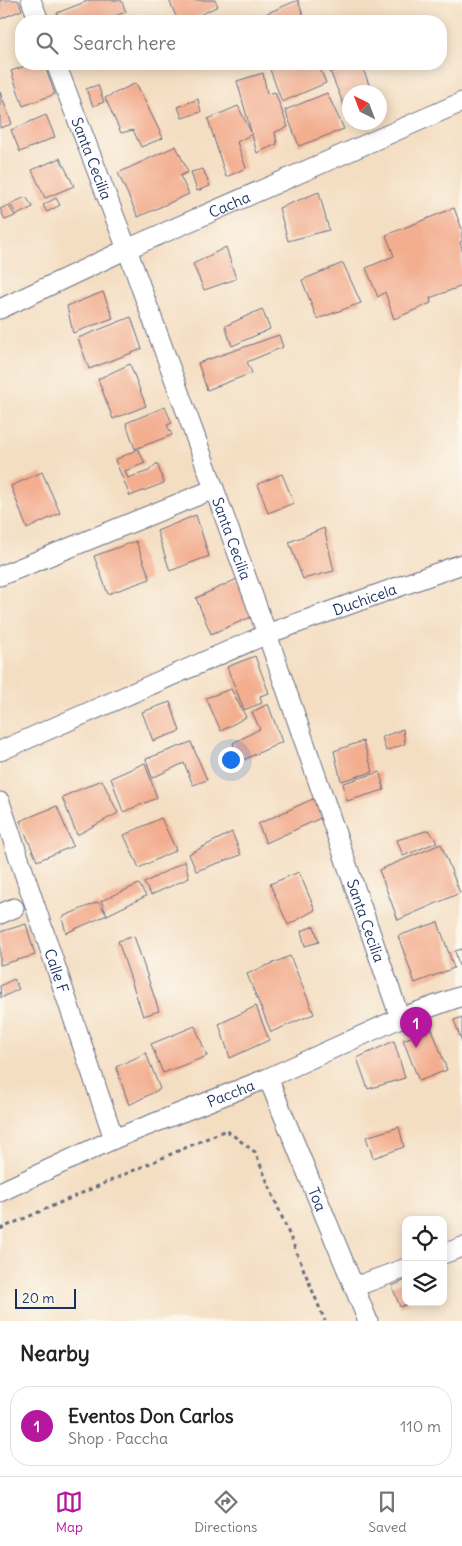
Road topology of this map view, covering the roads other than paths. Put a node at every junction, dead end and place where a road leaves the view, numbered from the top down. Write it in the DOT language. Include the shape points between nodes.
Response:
graph roads {
  1 [pos="31,0"];
  2 [pos="37,15"];
  3 [pos="58,70"];
  4 [pos="462,102"];
  5 [pos="127,249"];
  6 [pos="0,309"];
  7 [pos="214,489"];
  8 [pos="462,564"];
  9 [pos="0,576"];
  10 [pos="267,634"];
  11 [pos="0,751"];
  12 [pos="0,802"];
  13 [pos="462,996"];
  14 [pos="400,1018"];
  15 [pos="268,1078"];
  16 [pos="114,1139"];
  17 [pos="0,1192"];
  18 [pos="462,1247"];
  19 [pos="447,1253"];
  20 [pos="402,1269"];
  21 [pos="354,1287"];
  22 [pos="368,1321"];
  1 -- 2 [label="street"];
  3 -- 5 [label="street, Santa Cecilia"];
  4 -- 5 [label="street, Cacha"];
  5 -- 6 [label="street, Cacha"];
  5 -- 7 [label="street, Santa Cecilia"];
  7 -- 9 [label="street"];
  7 -- 10 [label="street, Santa Cecilia"];
  8 -- 10 [label="street, Duchicela"];
  10 -- 11 [label="street, Duchicela"];
  10 -- 14 [label="street, Santa Cecilia"];
  12 -- 16 [label="street, Calle F"];
  13 -- 14 [label="street, Paccha"];
  14 -- 15 [label="street, Paccha"];
  15 -- 16 [label="street, Paccha"];
  15 -- 21 [label="street, Toa"];
  16 -- 17 [label="street, Paccha"];
  18 -- 19 [label="street"];
  20 -- 21 [label="street"];
  21 -- 22 [label="street, Toa"];
}
